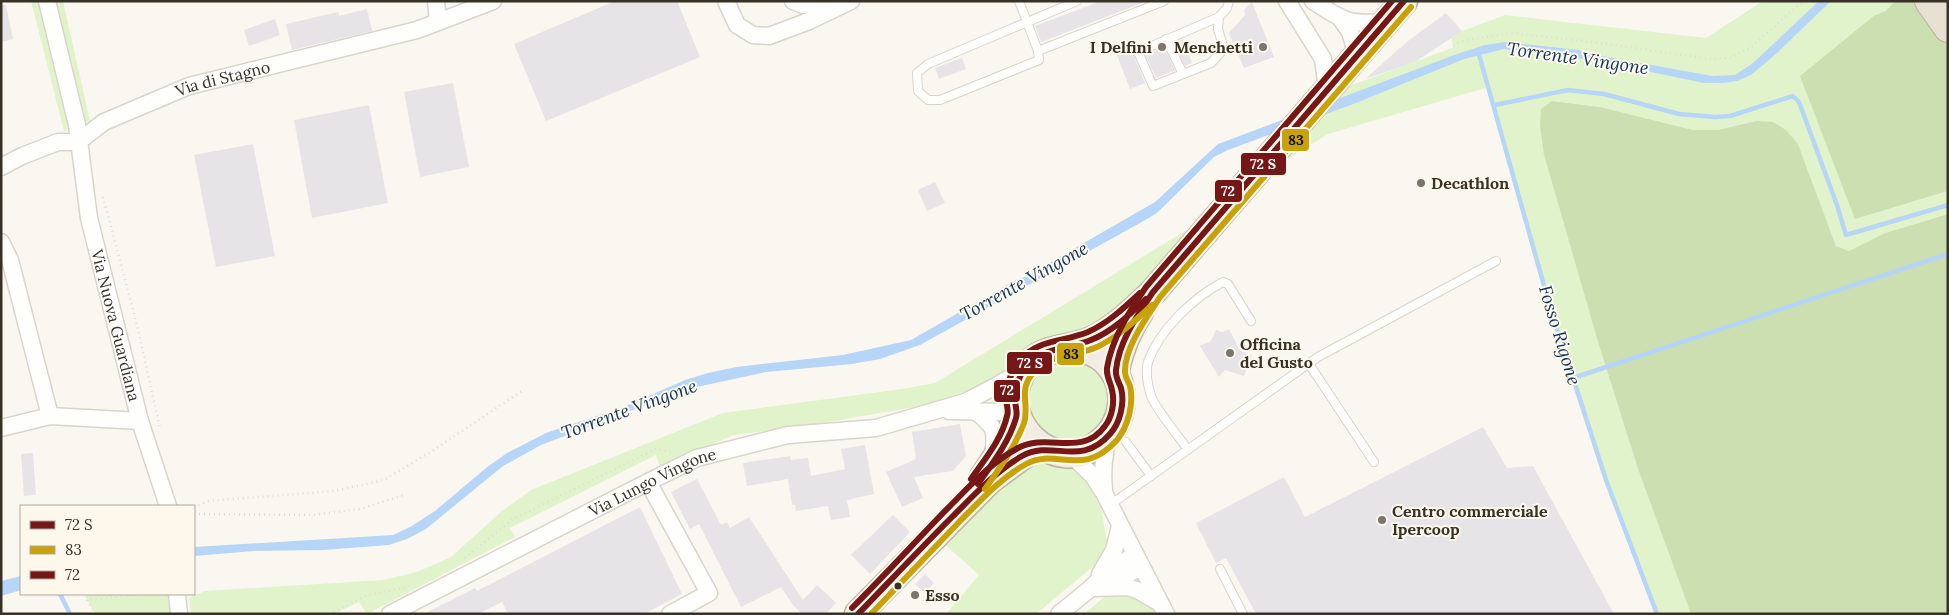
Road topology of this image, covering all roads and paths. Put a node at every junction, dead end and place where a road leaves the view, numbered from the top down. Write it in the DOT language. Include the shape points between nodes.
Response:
graph roads {
  1 [pos="47,1"];
  2 [pos="436,1"];
  3 [pos="493,1"];
  4 [pos="726,1"];
  5 [pos="793,1"];
  6 [pos="827,1"];
  7 [pos="851,1"];
  8 [pos="1019,1"];
  9 [pos="1077,1"];
  10 [pos="1164,1"];
  11 [pos="1229,1"];
  12 [pos="1287,1"];
  13 [pos="1313,1"];
  14 [pos="1404,1"];
  15 [pos="1803,1"];
  16 [pos="1929,1"];
  17 [pos="1219,18"];
  18 [pos="1341,19"];
  19 [pos="438,22"];
  20 [pos="1027,22"];
  21 [pos="1386,22"];
  22 [pos="1948,28"];
  23 [pos="1166,39"];
  24 [pos="1453,45"];
  25 [pos="1038,50"];
  26 [pos="1357,55"];
  27 [pos="1183,74"];
  28 [pos="1322,96"];
  29 [pos="78,142"];
  30 [pos="1,167"];
  31 [pos="101,190"];
  32 [pos="1,242"];
  33 [pos="1496,261"];
  34 [pos="1153,292"];
  35 [pos="1251,321"];
  36 [pos="1075,346"];
  37 [pos="1309,364"];
  38 [pos="1026,367"];
  39 [pos="1115,373"];
  40 [pos="522,391"];
  41 [pos="935,411"];
  42 [pos="975,412"];
  43 [pos="50,416"];
  44 [pos="1017,416"];
  45 [pos="140,420"];
  46 [pos="1,428"];
  47 [pos="160,430"];
  48 [pos="1117,438"];
  49 [pos="1188,450"];
  50 [pos="1057,451"];
  51 [pos="679,453"];
  52 [pos="1374,462"];
  53 [pos="991,466"];
  54 [pos="1151,476"];
  55 [pos="648,482"];
  56 [pos="404,495"];
  57 [pos="1107,499"];
  58 [pos="168,505"];
  59 [pos="195,507"];
  60 [pos="959,510"];
  61 [pos="195,514"];
  62 [pos="1120,526"];
  63 [pos="463,560"];
  64 [pos="1138,561"];
  65 [pos="1220,569"];
  66 [pos="409,587"];
  67 [pos="1091,588"];
  68 [pos="133,595"];
  69 [pos="1163,608"];
  70 [pos="94,614"];
  71 [pos="329,614"];
  72 [pos="390,614"];
  73 [pos="670,614"];
  74 [pos="858,614"];
  75 [pos="1060,614"];
  76 [pos="1243,614"];
  1 -- 29 [label="street, Via Nuova Guardiana" via="77,125"];
  2 -- 19 [label="street"];
  3 -- 19 [label="street, Via di Stagno"];
  4 -- 7 [label="street" via="737,25 753,35 769,36"];
  5 -- 6 [label="street" via="803,5"];
  8 -- 20 [label="lane"];
  9 -- 20 [label="lane"];
  10 -- 25 [label="lane"];
  11 -- 17 [label="lane"];
  12 -- 28 [label="street" via="1323,59"];
  13 -- 18 [label="street"];
  14 -- 21 [label="main road"];
  15 -- 24 [label="path" via="1750,48 1730,58 1710,59 1512,33"];
  16 -- 22 [label="highway"];
  17 -- 23 [label="lane"];
  17 -- 27 [label="lane" via="1218,29 1224,49 1211,63"];
  18 -- 21 [label="street" via="1359,24"];
  18 -- 26 [label="street" via="1350,32"];
  19 -- 29 [label="street, Via di Stagno" via="417,30 189,86 104,122"];
  20 -- 25 [label="lane"];
  20 -- 25 [label="lane" via="928,64 916,73 918,91 928,100 940,100 1040,60"];
  21 -- 26 [label="main road"];
  23 -- 27 [label="lane"];
  23 -- 27 [label="lane" via="1138,52 1153,86"];
  26 -- 28 [label="main road"];
  28 -- 34 [label="main road"];
  29 -- 30 [label="street" via="58,142"];
  29 -- 45 [label="street, Via Nuova Guardiana" via="89,218"];
  31 -- 47 [label="path" via="137,325"];
  32 -- 43 [label="street" via="10,260"];
  33 -- 37 [label="lane"];
  34 -- 36 [label="main road" via="1122,322 1104,334"];
  34 -- 39 [label="main road" via="1128,330"];
  35 -- 49 [label="lane" via="1228,284 1223,282 1183,312 1160,340 1148,362 1147,379 1152,398"];
  36 -- 38 [label="main road" via="1056,348 1040,355"];
  36 -- 39 [label="main road" via="1091,351"];
  37 -- 49 [label="lane"];
  37 -- 52 [label="lane"];
  38 -- 41 [label="street, Via Lungo Vingone" via="965,402"];
  38 -- 44 [label="main road" via="1018,382"];
  39 -- 48 [label="main road" via="1121,388 1122,405"];
  40 -- 59 [label="path" via="384,480 334,491 208,501"];
  41 -- 42 [label="street, Via Lungo Vingone"];
  41 -- 55 [label="street, Via Lungo Vingone" via="876,428 788,435 697,458"];
  42 -- 44 [label="street, Via Lungo Vingone" via="1006,412"];
  42 -- 53 [label="street" via="994,429 996,439"];
  43 -- 45 [label="street"];
  43 -- 46 [label="street"];
  44 -- 50 [label="main road" via="1030,438"];
  44 -- 53 [label="main road" via="1007,441"];
  45 -- 58 [label="street, Via Nuova Guardiana"];
  48 -- 50 [label="main road" via="1084,451"];
  48 -- 54 [label="lane"];
  48 -- 57 [label="street" via="1103,453"];
  49 -- 54 [label="lane"];
  50 -- 57 [label="street" via="1093,476"];
  50 -- 60 [label="main road" via="1033,450 990,480"];
  51 -- 63 [label="path" via="656,449 513,519"];
  53 -- 60 [label="main road"];
  54 -- 57 [label="lane"];
  55 -- 72 [label="street, Via Lungo Vingone"];
  55 -- 73 [label="street" via="709,593"];
  56 -- 61 [label="path" via="360,509 313,515"];
  57 -- 62 [label="street"];
  60 -- 74 [label="main road"];
  62 -- 64 [label="street"];
  62 -- 67 [label="street" via="1110,558"];
  64 -- 67 [label="street" via="1109,570"];
  64 -- 69 [label="street"];
  65 -- 76 [label="lane"];
  66 -- 71 [label="path" via="368,595"];
  67 -- 69 [label="street" via="1128,587"];
  67 -- 75 [label="street"];
  68 -- 70 [label="path" via="87,600"];
}
